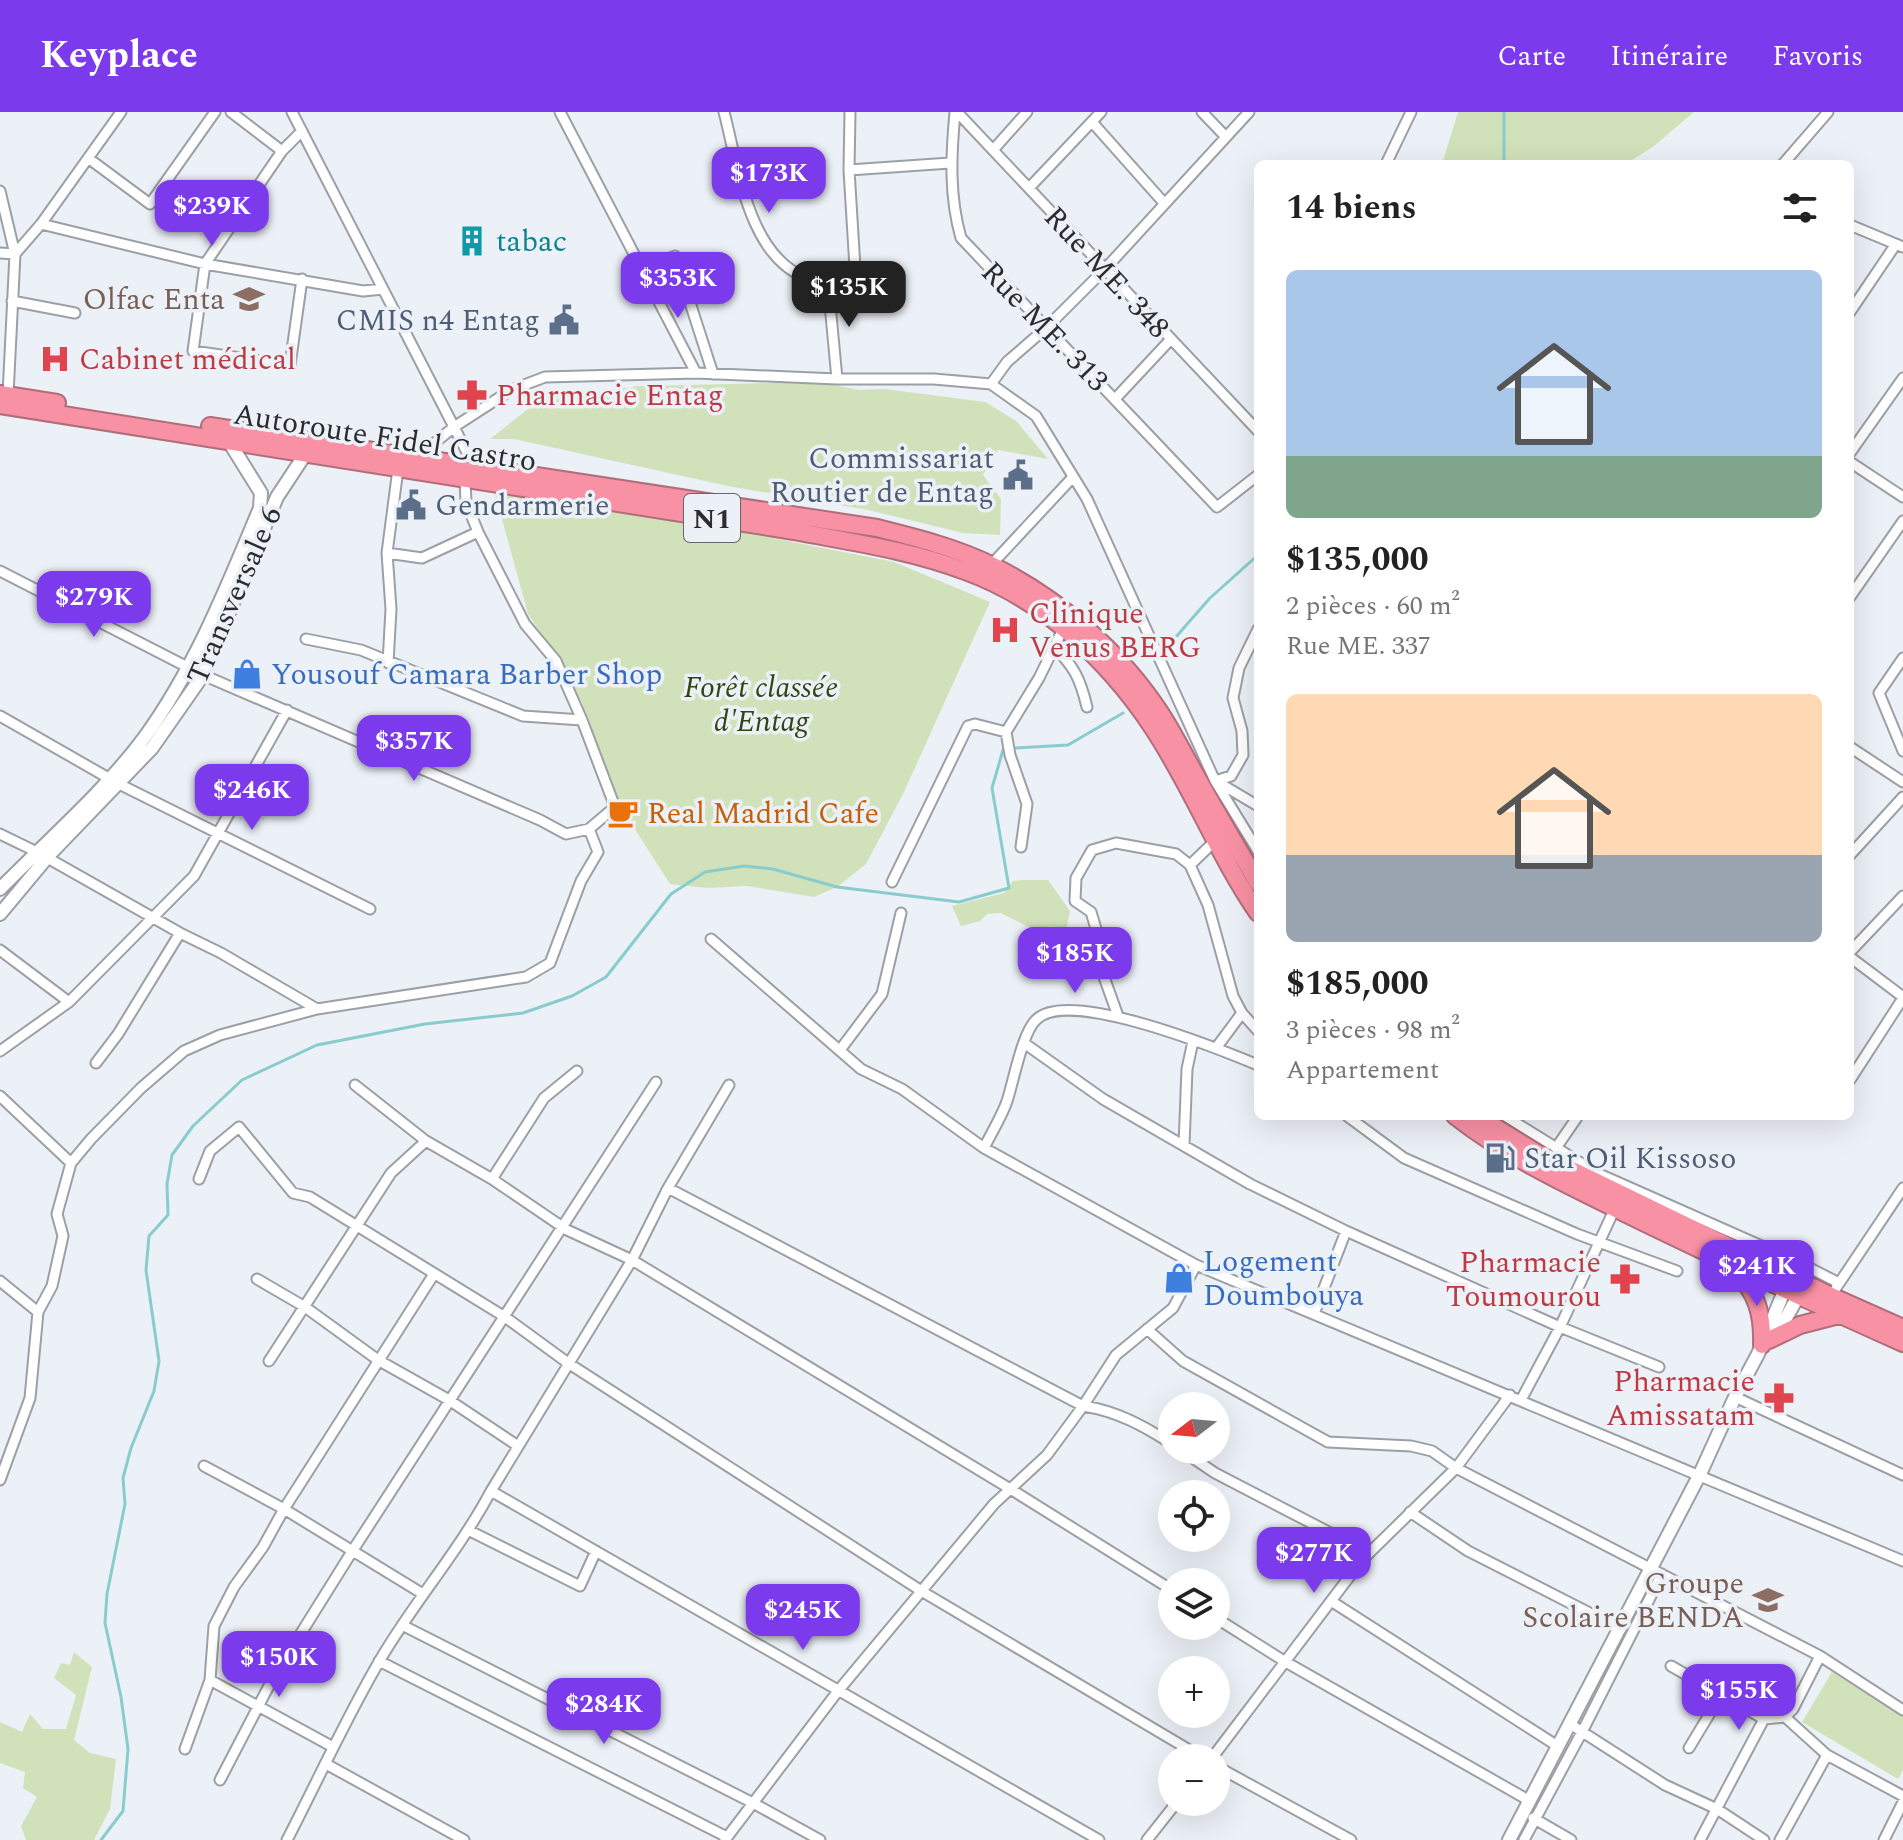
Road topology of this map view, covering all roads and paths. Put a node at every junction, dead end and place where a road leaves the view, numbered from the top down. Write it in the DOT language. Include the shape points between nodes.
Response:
graph roads {
  1 [pos="121,112"];
  2 [pos="215,112"];
  3 [pos="231,112"];
  4 [pos="292,112"];
  5 [pos="560,112"];
  6 [pos="724,112"];
  7 [pos="850,112"];
  8 [pos="956,112"];
  9 [pos="1027,112"];
  10 [pos="1101,112"];
  11 [pos="1202,112"];
  12 [pos="1249,112"];
  13 [pos="1411,112"];
  14 [pos="1828,112"];
  15 [pos="1092,122"];
  16 [pos="302,131"];
  17 [pos="1225,136"];
  18 [pos="993,150"];
  19 [pos="282,151"];
  20 [pos="88,158"];
  21 [pos="1388,160"];
  22 [pos="1786,160"];
  23 [pos="950,163"];
  24 [pos="849,170"];
  25 [pos="1029,188"];
  26 [pos="0,191"];
  27 [pos="1164,203"];
  28 [pos="41,224"];
  29 [pos="1854,227"];
  30 [pos="1900,245"];
  31 [pos="0,253"];
  32 [pos="15,254"];
  33 [pos="205,264"];
  34 [pos="1105,269"];
  35 [pos="642,270"];
  36 [pos="302,279"];
  37 [pos="828,283"];
  38 [pos="383,289"];
  39 [pos="12,301"];
  40 [pos="1854,307"];
  41 [pos="75,313"];
  42 [pos="0,319"];
  43 [pos="11,321"];
  44 [pos="1046,328"];
  45 [pos="1171,339"];
  46 [pos="696,373"];
  47 [pos="713,374"];
  48 [pos="1903,378"];
  49 [pos="837,379"];
  50 [pos="991,384"];
  51 [pos="3,398"];
  52 [pos="1115,399"];
  53 [pos="454,427"];
  54 [pos="1254,427"];
  55 [pos="228,440"];
  56 [pos="307,447"];
  57 [pos="1854,447"];
  58 [pos="416,458"];
  59 [pos="1854,465"];
  60 [pos="398,469"];
  61 [pos="469,472"];
  62 [pos="1073,477"];
  63 [pos="1254,478"];
  64 [pos="1903,497"];
  65 [pos="1903,521"];
  66 [pos="478,532"];
  67 [pos="387,553"];
  68 [pos="991,565"];
  69 [pos="0,571"];
  70 [pos="1854,591"];
  71 [pos="1064,627"];
  72 [pos="1254,637"];
  73 [pos="306,639"];
  74 [pos="1053,646"];
  75 [pos="1903,658"];
  76 [pos="388,663"];
  77 [pos="189,668"];
  78 [pos="203,675"];
  79 [pos="1087,707"];
  80 [pos="287,710"];
  81 [pos="0,716"];
  82 [pos="582,720"];
  83 [pos="1006,732"];
  84 [pos="1854,749"];
  85 [pos="1903,751"];
  86 [pos="114,781"];
  87 [pos="1903,782"];
  88 [pos="1209,784"];
  89 [pos="1903,797"];
  90 [pos="1254,804"];
  91 [pos="589,829"];
  92 [pos="0,834"];
  93 [pos="219,834"];
  94 [pos="1216,840"];
  95 [pos="1254,846"];
  96 [pos="1021,847"];
  97 [pos="1854,851"];
  98 [pos="42,855"];
  99 [pos="1190,865"];
  100 [pos="1254,875"];
  101 [pos="892,882"];
  102 [pos="0,889"];
  103 [pos="1903,896"];
  104 [pos="1254,906"];
  105 [pos="370,909"];
  106 [pos="901,913"];
  107 [pos="0,914"];
  108 [pos="153,916"];
  109 [pos="180,933"];
  110 [pos="711,939"];
  111 [pos="0,950"];
  112 [pos="1854,950"];
  113 [pos="1854,957"];
  114 [pos="1903,998"];
  115 [pos="69,1002"];
  116 [pos="317,1009"];
  117 [pos="1242,1013"];
  118 [pos="1118,1016"];
  119 [pos="1254,1026"];
  120 [pos="1193,1041"];
  121 [pos="1024,1043"];
  122 [pos="1216,1048"];
  123 [pos="840,1050"];
  124 [pos="0,1051"];
  125 [pos="96,1063"];
  126 [pos="1254,1063"];
  127 [pos="577,1071"];
  128 [pos="1854,1074"];
  129 [pos="656,1082"];
  130 [pos="355,1085"];
  131 [pos="729,1085"];
  132 [pos="0,1096"];
  133 [pos="1352,1120"];
  134 [pos="1461,1120"];
  135 [pos="1483,1120"];
  136 [pos="1511,1120"];
  137 [pos="1575,1120"];
  138 [pos="426,1141"];
  139 [pos="1184,1145"];
  140 [pos="984,1148"];
  141 [pos="1556,1148"];
  142 [pos="71,1163"];
  143 [pos="199,1179"];
  144 [pos="492,1179"];
  145 [pos="668,1188"];
  146 [pos="1902,1190"];
  147 [pos="1615,1208"];
  148 [pos="561,1225"];
  149 [pos="356,1226"];
  150 [pos="1346,1231"];
  151 [pos="1600,1242"];
  152 [pos="1721,1259"];
  153 [pos="632,1260"];
  154 [pos="1196,1265"];
  155 [pos="1677,1271"];
  156 [pos="434,1274"];
  157 [pos="257,1279"];
  158 [pos="0,1281"];
  159 [pos="1794,1287"];
  160 [pos="1835,1290"];
  161 [pos="305,1307"];
  162 [pos="38,1312"];
  163 [pos="1314,1314"];
  164 [pos="1840,1315"];
  165 [pos="505,1317"];
  166 [pos="1560,1327"];
  167 [pos="1903,1328"];
  168 [pos="1147,1329"];
  169 [pos="1903,1343"];
  170 [pos="1763,1346"];
  171 [pos="378,1360"];
  172 [pos="269,1361"];
  173 [pos="568,1363"];
  174 [pos="1659,1367"];
  175 [pos="1510,1395"];
  176 [pos="1735,1397"];
  177 [pos="449,1400"];
  178 [pos="1521,1400"];
  179 [pos="1083,1406"];
  180 [pos="1158,1435"];
  181 [pos="518,1446"];
  182 [pos="1202,1464"];
  183 [pos="204,1466"];
  184 [pos="1456,1468"];
  185 [pos="1700,1474"];
  186 [pos="1903,1475"];
  187 [pos="0,1480"];
  188 [pos="1012,1490"];
  189 [pos="491,1491"];
  190 [pos="284,1509"];
  191 [pos="1410,1512"];
  192 [pos="470,1531"];
  193 [pos="353,1550"];
  194 [pos="596,1551"];
  195 [pos="1369,1553"];
  196 [pos="1903,1561"];
  197 [pos="1657,1572"];
  198 [pos="1158,1581"];
  199 [pos="923,1592"];
  200 [pos="423,1594"];
  201 [pos="1331,1601"];
  202 [pos="402,1625"];
  203 [pos="1230,1627"];
  204 [pos="1621,1629"];
  205 [pos="1820,1656"];
  206 [pos="379,1661"];
  207 [pos="1284,1661"];
  208 [pos="1671,1666"];
  209 [pos="210,1680"];
  210 [pos="838,1691"];
  211 [pos="1721,1695"];
  212 [pos="258,1706"];
  213 [pos="1903,1710"];
  214 [pos="1785,1717"];
  215 [pos="1764,1719"];
  216 [pos="1570,1724"];
  217 [pos="1582,1732"];
  218 [pos="1179,1744"];
  219 [pos="1222,1744"];
  220 [pos="333,1747"];
  221 [pos="1559,1747"];
  222 [pos="1689,1748"];
  223 [pos="185,1749"];
  224 [pos="1827,1755"];
  225 [pos="326,1764"];
  226 [pos="1230,1774"];
  227 [pos="220,1780"];
  228 [pos="1903,1796"];
  229 [pos="1903,1802"];
  230 [pos="753,1803"];
  231 [pos="1527,1807"];
  232 [pos="1717,1809"];
  233 [pos="1166,1816"];
  234 [pos="1536,1819"];
  235 [pos="726,1838"];
  236 [pos="287,1840"];
  237 [pos="464,1840"];
  238 [pos="820,1840"];
  239 [pos="1099,1840"];
  240 [pos="1147,1840"];
  241 [pos="1351,1840"];
  242 [pos="1509,1840"];
  243 [pos="1524,1840"];
  244 [pos="1571,1840"];
  245 [pos="1700,1840"];
  246 [pos="1764,1840"];
  247 [pos="1780,1840"];
  248 [pos="1884,1840"];
  1 -- 20 [label="street"];
  2 -- 20 [label="street" via="150,204"];
  3 -- 19 [label="street"];
  4 -- 16 [label="street"];
  5 -- 35 [label="street"];
  6 -- 37 [label="street" via="751,215 773,255 804,277"];
  7 -- 24 [label="street"];
  8 -- 18 [label="street, Rue ME. 348"];
  8 -- 23 [label="street, Rue ME. 313"];
  9 -- 18 [label="street"];
  10 -- 15 [label="street"];
  11 -- 17 [label="street"];
  12 -- 17 [label="street"];
  13 -- 21 [label="street"];
  14 -- 22 [label="street"];
  15 -- 25 [label="street"];
  15 -- 27 [label="street"];
  16 -- 19 [label="street"];
  16 -- 38 [label="street"];
  17 -- 27 [label="street"];
  18 -- 25 [label="street, Rue ME. 348"];
  19 -- 33 [label="street"];
  20 -- 28 [label="street"];
  23 -- 24 [label="street"];
  23 -- 44 [label="street, Rue ME. 313" via="961,238"];
  24 -- 37 [label="street" via="856,284"];
  25 -- 34 [label="street, Rue ME. 348"];
  26 -- 32 [label="street"];
  27 -- 34 [label="street"];
  28 -- 32 [label="street"];
  28 -- 33 [label="street"];
  29 -- 30 [label="street"];
  30 -- 40 [label="street"];
  31 -- 32 [label="street"];
  32 -- 39 [label="street"];
  33 -- 36 [label="street"];
  33 -- 36 [label="street" via="193,351 290,365"];
  34 -- 44 [label="street"];
  34 -- 45 [label="street, Rue ME. 348"];
  35 -- 46 [label="street"];
  35 -- 47 [label="street" via="675,256"];
  36 -- 38 [label="street" via="363,291"];
  37 -- 49 [label="street"];
  38 -- 53 [label="street"];
  39 -- 41 [label="street"];
  39 -- 43 [label="street"];
  42 -- 43 [label="street"];
  43 -- 51 [label="street"];
  44 -- 50 [label="street" via="1007,362"];
  44 -- 52 [label="street, Rue ME. 313"];
  45 -- 52 [label="street"];
  45 -- 54 [label="street, Rue ME. 348"];
  46 -- 47 [label="street"];
  46 -- 53 [label="street" via="545,377 511,390"];
  47 -- 49 [label="street"];
  48 -- 57 [label="street"];
  49 -- 50 [label="street"];
  50 -- 62 [label="street" via="1036,416"];
  51 -- 55 [label="highway, Autoroute Fidel Castro / N1"];
  51 -- 56 [label="highway, Autoroute Fidel Castro / N1"];
  52 -- 63 [label="street, Rue ME. 313" via="1217,507"];
  53 -- 58 [label="street"];
  53 -- 61 [label="street"];
  55 -- 56 [label="highway, Autoroute Fidel Castro / N1"];
  55 -- 77 [label="main road, Transversale 6" via="261,493 260,508"];
  56 -- 58 [label="highway, Autoroute Fidel Castro / N1"];
  56 -- 60 [label="highway, Autoroute Fidel Castro / N1"];
  56 -- 78 [label="main road, Transversale 6" via="277,497"];
  58 -- 61 [label="highway, Autoroute Fidel Castro / N1"];
  59 -- 64 [label="street"];
  60 -- 61 [label="highway, Autoroute Fidel Castro / N1"];
  60 -- 67 [label="street"];
  61 -- 66 [label="street" via="466,502"];
  61 -- 68 [label="highway, Autoroute Fidel Castro / N1" via="877,528"];
  61 -- 71 [label="highway, Autoroute Fidel Castro / N1" via="894,550 968,572"];
  62 -- 68 [label="street"];
  62 -- 88 [label="street"];
  65 -- 70 [label="street"];
  66 -- 67 [label="street" via="422,558"];
  66 -- 82 [label="street" via="525,624 556,661"];
  67 -- 76 [label="street"];
  68 -- 88 [label="highway, Autoroute Fidel Castro / N1" via="1036,590 1117,658"];
  69 -- 77 [label="street"];
  71 -- 74 [label="street"];
  71 -- 94 [label="highway, Autoroute Fidel Castro / N1" via="1138,707"];
  72 -- 88 [label="street" via="1239,668 1233,698 1243,755 1231,776"];
  73 -- 76 [label="street" via="361,650"];
  74 -- 79 [label="street" via="1071,663"];
  74 -- 83 [label="street"];
  75 -- 85 [label="street" via="1879,693"];
  76 -- 82 [label="street" via="523,716"];
  77 -- 78 [label="street"];
  77 -- 86 [label="main road, Transversale 6"];
  78 -- 80 [label="street"];
  78 -- 86 [label="main road, Transversale 6" via="152,748"];
  80 -- 91 [label="street" via="566,834"];
  80 -- 93 [label="street"];
  81 -- 86 [label="street"];
  82 -- 91 [label="street" via="615,807"];
  83 -- 96 [label="street" via="1027,804"];
  83 -- 101 [label="street" via="968,726"];
  84 -- 87 [label="street"];
  86 -- 93 [label="street"];
  86 -- 98 [label="main road, Transversale 6"];
  88 -- 90 [label="street"];
  88 -- 95 [label="street"];
  88 -- 100 [label="highway, Autoroute Fidel Castro / N1"];
  89 -- 97 [label="street"];
  91 -- 116 [label="street" via="598,852 581,881 550,963 526,977"];
  92 -- 98 [label="street"];
  93 -- 105 [label="street"];
  93 -- 108 [label="street" via="194,876"];
  94 -- 99 [label="street"];
  94 -- 104 [label="highway, Autoroute Fidel Castro / N1"];
  98 -- 102 [label="main road, Transversale 6"];
  98 -- 107 [label="main road, Transversale 6"];
  98 -- 108 [label="street"];
  99 -- 117 [label="street"];
  99 -- 118 [label="street" via="1176,854 1116,843 1092,850 1076,878 1075,901 1091,912"];
  103 -- 112 [label="street"];
  106 -- 123 [label="street" via="882,994"];
  108 -- 109 [label="street"];
  108 -- 115 [label="street"];
  109 -- 116 [label="street"];
  109 -- 125 [label="street"];
  110 -- 123 [label="street"];
  111 -- 115 [label="street"];
  113 -- 114 [label="street"];
  114 -- 128 [label="street"];
  115 -- 124 [label="street"];
  116 -- 142 [label="street" via="220,1035 184,1051"];
  117 -- 119 [label="street"];
  117 -- 122 [label="street"];
  118 -- 120 [label="street"];
  118 -- 121 [label="street" via="1052,1011 1036,1019"];
  120 -- 122 [label="street"];
  120 -- 139 [label="street"];
  121 -- 139 [label="street" via="1103,1099"];
  121 -- 140 [label="street" via="1006,1103"];
  122 -- 126 [label="street"];
  123 -- 140 [label="street"];
  127 -- 144 [label="street" via="544,1098"];
  129 -- 148 [label="street"];
  130 -- 138 [label="street"];
  131 -- 145 [label="street"];
  132 -- 142 [label="street"];
  133 -- 151 [label="street" via="1404,1158"];
  134 -- 147 [label="highway" via="1511,1155"];
  135 -- 159 [label="highway"];
  136 -- 141 [label="street"];
  137 -- 141 [label="street"];
  138 -- 144 [label="street"];
  138 -- 149 [label="street" via="391,1173"];
  139 -- 150 [label="street"];
  140 -- 154 [label="street"];
  141 -- 160 [label="street" via="1597,1173 1800,1263"];
  142 -- 162 [label="street" via="57,1214 63,1236 52,1286"];
  143 -- 149 [label="street" via="210,1151 239,1127 293,1193 310,1197"];
  144 -- 148 [label="street"];
  145 -- 153 [label="street"];
  145 -- 179 [label="street"];
  146 -- 160 [label="street"];
  147 -- 151 [label="street"];
  147 -- 152 [label="highway"];
  148 -- 153 [label="street"];
  148 -- 165 [label="street"];
  149 -- 156 [label="street"];
  149 -- 161 [label="street"];
  150 -- 163 [label="street"];
  150 -- 166 [label="street"];
  151 -- 155 [label="street"];
  151 -- 166 [label="street"];
  152 -- 159 [label="highway"];
  152 -- 170 [label="highway" via="1753,1293"];
  153 -- 173 [label="street"];
  153 -- 188 [label="street"];
  154 -- 163 [label="street"];
  154 -- 168 [label="street" via="1173,1308"];
  156 -- 165 [label="street"];
  156 -- 171 [label="street"];
  157 -- 161 [label="street"];
  158 -- 162 [label="street"];
  159 -- 160 [label="highway"];
  159 -- 164 [label="highway"];
  159 -- 170 [label="main road"];
  160 -- 167 [label="highway"];
  161 -- 171 [label="street"];
  161 -- 172 [label="street"];
  162 -- 187 [label="street" via="30,1398"];
  163 -- 175 [label="street"];
  164 -- 169 [label="highway"];
  164 -- 170 [label="highway" via="1800,1325"];
  165 -- 173 [label="street"];
  165 -- 177 [label="street"];
  166 -- 174 [label="street"];
  166 -- 178 [label="street"];
  168 -- 179 [label="street" via="1116,1355"];
  168 -- 184 [label="street" via="1183,1361 1328,1442 1411,1446 1432,1451"];
  170 -- 176 [label="main road"];
  171 -- 177 [label="street"];
  171 -- 190 [label="street"];
  173 -- 181 [label="street"];
  173 -- 199 [label="street"];
  175 -- 178 [label="street"];
  175 -- 184 [label="street"];
  176 -- 185 [label="main road"];
  176 -- 186 [label="street"];
  177 -- 181 [label="street"];
  177 -- 193 [label="street"];
  178 -- 185 [label="street"];
  179 -- 180 [label="street" via="1141,1424"];
  179 -- 188 [label="street" via="1047,1455"];
  181 -- 189 [label="street"];
  182 -- 195 [label="street"];
  183 -- 190 [label="street"];
  184 -- 191 [label="street"];
  184 -- 197 [label="street"];
  185 -- 196 [label="street"];
  185 -- 197 [label="main road"];
  188 -- 198 [label="street"];
  188 -- 199 [label="street" via="994,1504"];
  189 -- 192 [label="street"];
  189 -- 194 [label="street"];
  190 -- 193 [label="street"];
  190 -- 209 [label="street" via="214,1626"];
  191 -- 195 [label="street"];
  191 -- 204 [label="street" via="1468,1551"];
  192 -- 194 [label="street" via="580,1586"];
  192 -- 200 [label="street"];
  193 -- 200 [label="street"];
  193 -- 212 [label="street"];
  194 -- 210 [label="street"];
  195 -- 201 [label="street"];
  197 -- 204 [label="main road"];
  197 -- 205 [label="street"];
  197 -- 217 [label="street"];
  199 -- 210 [label="street"];
  199 -- 218 [label="street"];
  200 -- 202 [label="street"];
  201 -- 207 [label="street"];
  201 -- 221 [label="street"];
  202 -- 206 [label="street"];
  202 -- 230 [label="street"];
  203 -- 207 [label="street"];
  204 -- 216 [label="main road"];
  205 -- 213 [label="street"];
  205 -- 214 [label="street"];
  206 -- 220 [label="street"];
  206 -- 235 [label="street"];
  207 -- 219 [label="street"];
  207 -- 231 [label="street"];
  208 -- 211 [label="street"];
  209 -- 212 [label="street"];
  209 -- 223 [label="street"];
  210 -- 230 [label="street"];
  210 -- 239 [label="street"];
  211 -- 215 [label="street"];
  211 -- 222 [label="street"];
  212 -- 220 [label="street"];
  212 -- 227 [label="street"];
  214 -- 215 [label="street"];
  214 -- 224 [label="street"];
  215 -- 232 [label="street"];
  216 -- 217 [label="street"];
  216 -- 221 [label="main road"];
  217 -- 232 [label="street" via="1665,1785"];
  217 -- 234 [label="street"];
  220 -- 225 [label="street"];
  221 -- 231 [label="main road"];
  224 -- 228 [label="street"];
  224 -- 247 [label="street"];
  225 -- 236 [label="street"];
  225 -- 237 [label="street"];
  226 -- 241 [label="street"];
  229 -- 248 [label="street"];
  230 -- 235 [label="street"];
  230 -- 238 [label="street"];
  231 -- 234 [label="street"];
  231 -- 242 [label="main road"];
  232 -- 245 [label="street"];
  232 -- 246 [label="street"];
  233 -- 240 [label="street"];
  234 -- 243 [label="street"];
  234 -- 244 [label="street"];
}
